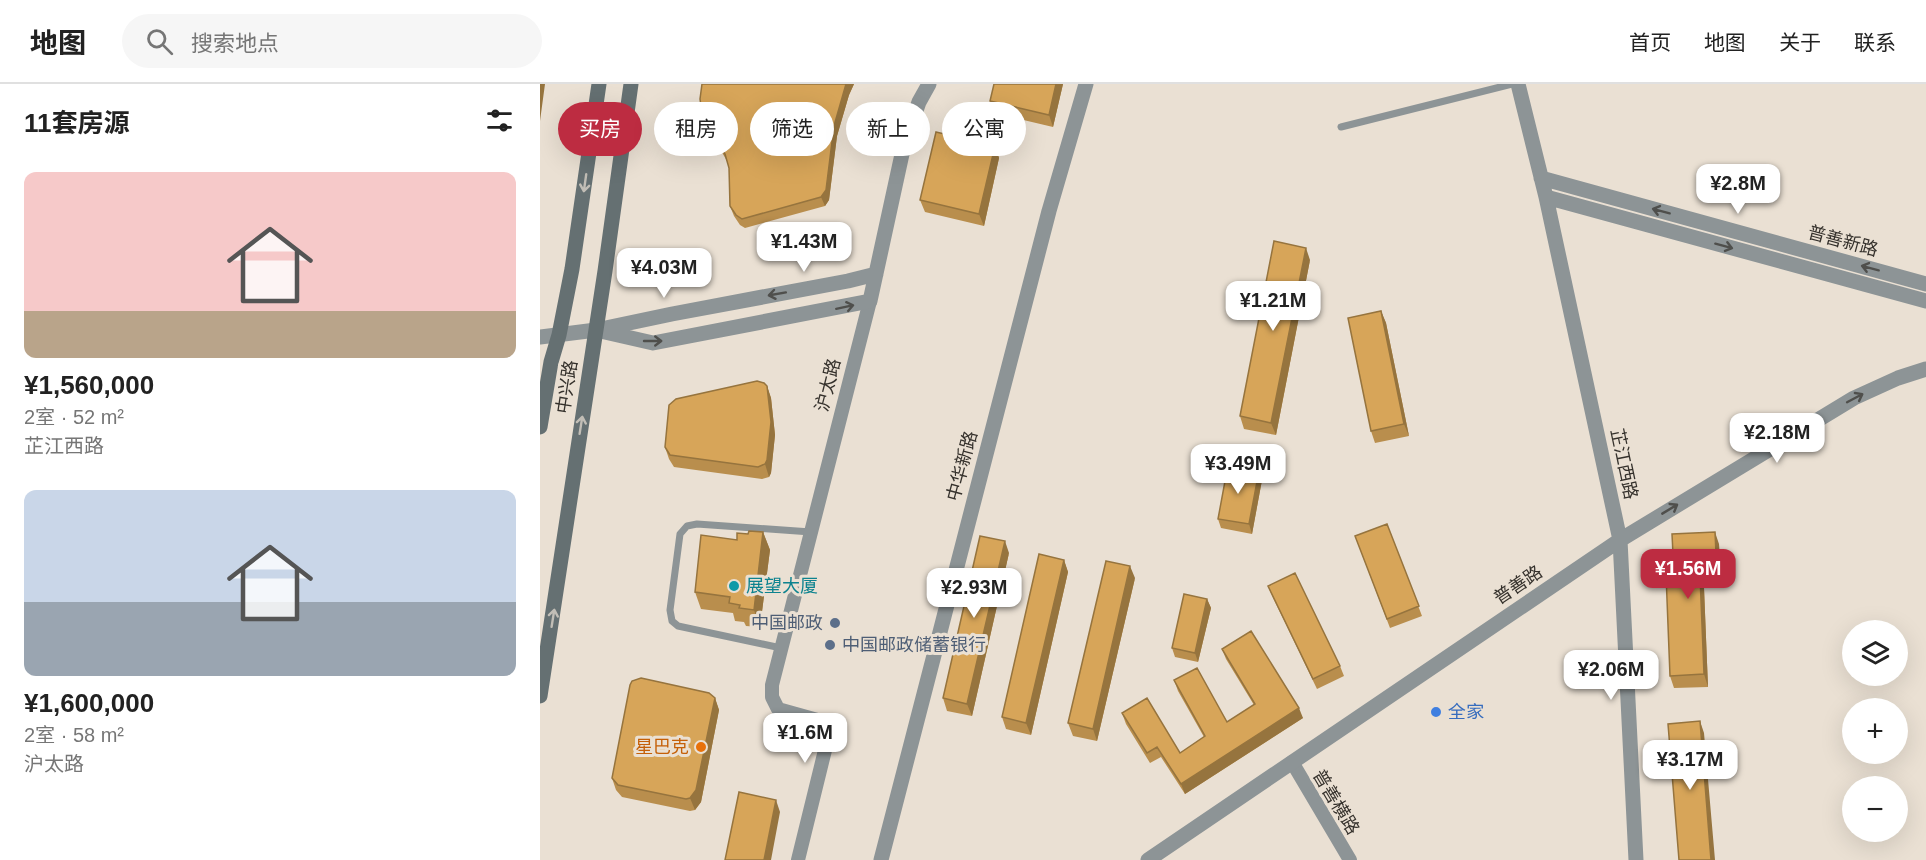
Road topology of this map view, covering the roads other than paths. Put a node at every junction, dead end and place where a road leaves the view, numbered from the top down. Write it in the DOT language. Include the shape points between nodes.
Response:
graph roads {
  1 [pos="599,84"];
  2 [pos="631,84"];
  3 [pos="929,84"];
  4 [pos="1086,84"];
  5 [pos="1512,84"];
  6 [pos="1518,84"];
  7 [pos="1341,127"];
  8 [pos="1541,178"];
  9 [pos="1546,197"];
  10 [pos="876,274"];
  11 [pos="1926,284"];
  12 [pos="870,301"];
  13 [pos="1926,301"];
  14 [pos="596,330"];
  15 [pos="560,335"];
  16 [pos="540,337"];
  17 [pos="540,347"];
  18 [pos="1926,369"];
  19 [pos="540,427"];
  20 [pos="811,532"];
  21 [pos="1620,540"];
  22 [pos="781,648"];
  23 [pos="540,696"];
  24 [pos="1292,762"];
  25 [pos="798,860"];
  26 [pos="881,860"];
  27 [pos="1148,860"];
  28 [pos="1350,860"];
  29 [pos="1636,860"];
  1 -- 15 [label="main road, 中兴路, one-way"];
  2 -- 14 [label="main road, 中兴路"];
  3 -- 10 [label="street, 沪太路" via="904,145"];
  4 -- 26 [label="street, 中华新路" via="1046,223"];
  5 -- 7 [label="lane"];
  6 -- 8 [label="street, 芷江西路"];
  8 -- 9 [label="street, 芷江西路"];
  11 -- 8 [label="street, 普善新路, one-way"];
  9 -- 13 [label="street, 普善新路, one-way"];
  9 -- 21 [label="street, 芷江西路"];
  10 -- 12 [label="street, 沪太路"];
  10 -- 14 [label="street, one-way"];
  14 -- 12 [label="street, one-way" via="653,343"];
  12 -- 20 [label="street, 沪太路"];
  14 -- 15 [label="street"];
  23 -- 14 [label="main road, 中兴路, one-way"];
  15 -- 16 [label="street"];
  15 -- 17 [label="street"];
  15 -- 19 [label="main road, 中兴路" via="551,362"];
  21 -- 18 [label="street, 普善路, one-way" via="1854,398"];
  20 -- 22 [label="street, 沪太路"];
  20 -- 22 [label="lane" via="697,524 687,526 680,534 672,621 678,626"];
  21 -- 24 [label="street, 普善路"];
  21 -- 29 [label="street, 芷江西路"];
  22 -- 25 [label="street, 沪太路" via="772,685 778,710 821,721 827,729"];
  24 -- 27 [label="street, 普善路"];
  24 -- 28 [label="street, 普善横路"];
}
